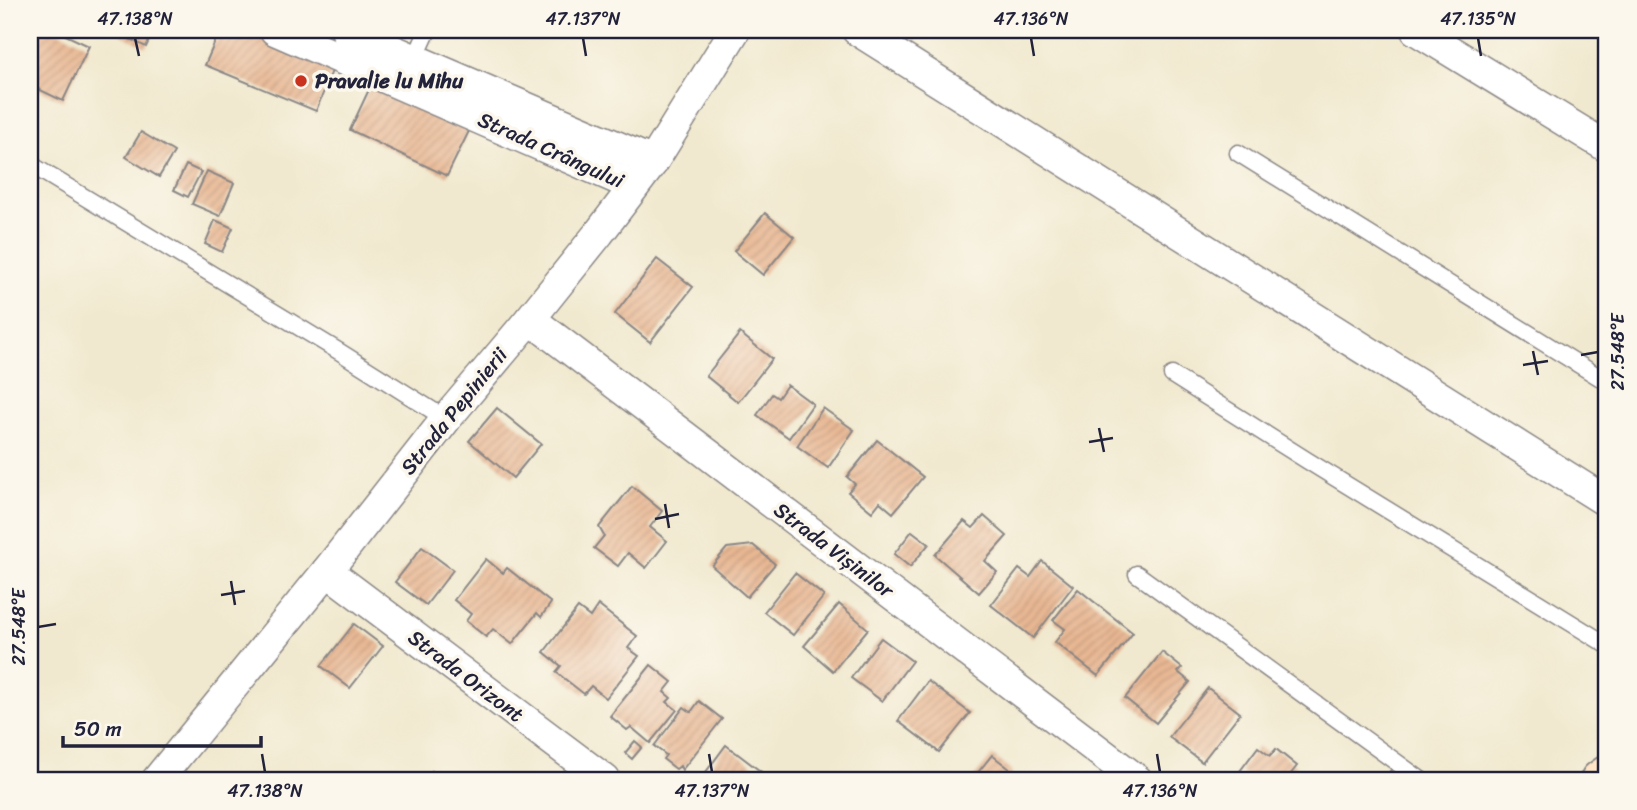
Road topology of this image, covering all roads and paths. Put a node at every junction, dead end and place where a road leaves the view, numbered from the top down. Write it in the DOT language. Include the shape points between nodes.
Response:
graph roads {
  1 [pos="275,30"];
  2 [pos="346,30"];
  3 [pos="428,30"];
  4 [pos="735,30"];
  5 [pos="857,30"];
  6 [pos="1416,30"];
  7 [pos="414,61"];
  8 [pos="1607,147"];
  9 [pos="1238,153"];
  10 [pos="653,162"];
  11 [pos="30,164"];
  12 [pos="634,186"];
  13 [pos="530,319"];
  14 [pos="1172,375"];
  15 [pos="1607,382"];
  16 [pos="446,419"];
  17 [pos="1607,502"];
  18 [pos="327,571"];
  19 [pos="1137,573"];
  20 [pos="1607,645"];
  21 [pos="1607,775"];
  22 [pos="157,780"];
  23 [pos="605,780"];
  24 [pos="1137,780"];
  25 [pos="1421,780"];
  26 [pos="1600,780"];
  1 -- 12 [label="street, Strada Crângului"];
  2 -- 7 [label="street, Strada Crângului"];
  3 -- 7 [label="lane"];
  4 -- 10 [label="street, Strada Pepinierii"];
  5 -- 17 [label="street"];
  6 -- 8 [label="street"];
  7 -- 10 [label="street, Strada Crângului"];
  9 -- 15 [label="lane"];
  10 -- 12 [label="street, Strada Pepinierii"];
  11 -- 16 [label="lane"];
  12 -- 13 [label="street, Strada Pepinierii"];
  13 -- 16 [label="street, Strada Pepinierii"];
  13 -- 24 [label="street, Strada Vișinilor"];
  14 -- 20 [label="lane"];
  16 -- 18 [label="street, Strada Pepinierii"];
  18 -- 22 [label="street, Strada Pepinierii"];
  18 -- 23 [label="street, Strada Orizont"];
  19 -- 25 [label="lane"];
  21 -- 26 [label="street"];
}
